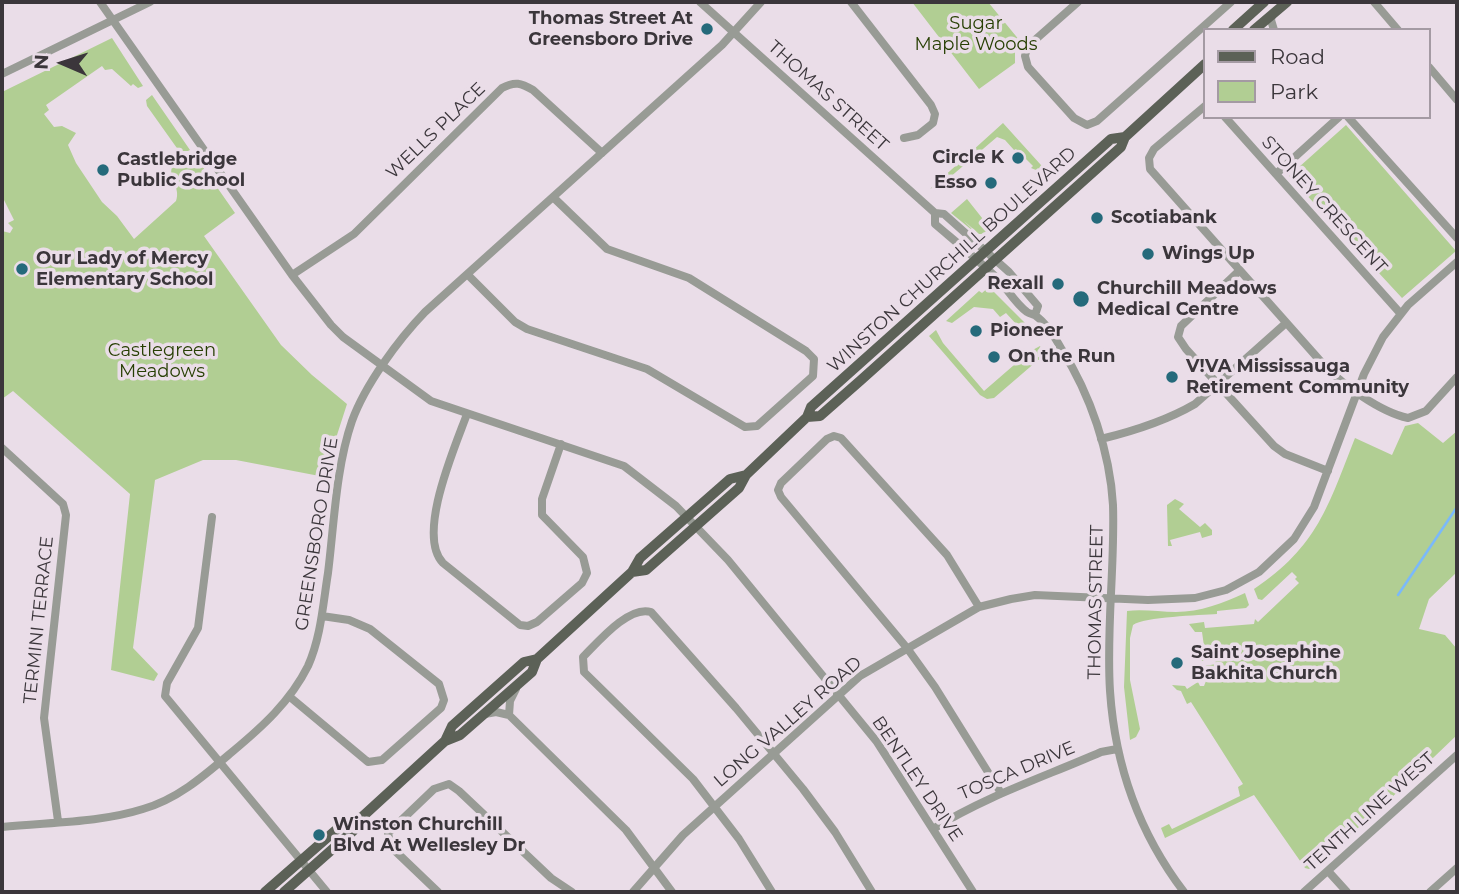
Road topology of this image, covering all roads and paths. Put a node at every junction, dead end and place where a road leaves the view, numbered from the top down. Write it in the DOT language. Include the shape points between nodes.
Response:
graph roads {
  1 [pos="100,2"];
  2 [pos="150,2"];
  3 [pos="700,2"];
  4 [pos="761,2"];
  5 [pos="851,2"];
  6 [pos="1078,2"];
  7 [pos="1231,2"];
  8 [pos="1265,2"];
  9 [pos="1287,2"];
  10 [pos="1374,2"];
  11 [pos="1272,15"];
  12 [pos="113,20"];
  13 [pos="1235,28"];
  14 [pos="1257,28"];
  15 [pos="1273,28"];
  16 [pos="1396,28"];
  17 [pos="734,33"];
  18 [pos="1204,65"];
  19 [pos="1431,69"];
  20 [pos="2,74"];
  21 [pos="1457,100"];
  22 [pos="1204,107"];
  23 [pos="1227,119"];
  24 [pos="1337,119"];
  25 [pos="1350,119"];
  26 [pos="1125,137"];
  27 [pos="905,138"];
  28 [pos="602,153"];
  29 [pos="1276,174"];
  30 [pos="554,198"];
  31 [pos="935,213"];
  32 [pos="1457,237"];
  33 [pos="985,251"];
  34 [pos="975,260"];
  35 [pos="995,260"];
  36 [pos="1457,262"];
  37 [pos="985,268"];
  38 [pos="1239,271"];
  39 [pos="292,275"];
  40 [pos="468,275"];
  41 [pos="1400,313"];
  42 [pos="1035,315"];
  43 [pos="1286,323"];
  44 [pos="382,367"];
  45 [pos="1457,377"];
  46 [pos="1218,384"];
  47 [pos="1357,391"];
  48 [pos="467,414"];
  49 [pos="807,417"];
  50 [pos="1101,439"];
  51 [pos="561,444"];
  52 [pos="2,448"];
  53 [pos="1328,471"];
  54 [pos="746,475"];
  55 [pos="212,517"];
  56 [pos="687,517"];
  57 [pos="696,526"];
  58 [pos="632,572"];
  59 [pos="1111,598"];
  60 [pos="979,607"];
  61 [pos="322,616"];
  62 [pos="907,648"];
  63 [pos="537,659"];
  64 [pos="520,682"];
  65 [pos="838,695"];
  66 [pos="290,697"];
  67 [pos="484,715"];
  68 [pos="509,715"];
  69 [pos="446,741"];
  70 [pos="1117,749"];
  71 [pos="773,753"];
  72 [pos="1457,754"];
  73 [pos="219,763"];
  74 [pos="1001,793"];
  75 [pos="713,807"];
  76 [pos="362,817"];
  77 [pos="58,821"];
  78 [pos="2,827"];
  79 [pos="933,829"];
  80 [pos="301,860"];
  81 [pos="654,867"];
  82 [pos="1457,868"];
  83 [pos="309,870"];
  84 [pos="1328,871"];
  85 [pos="265,892"];
  86 [pos="284,892"];
  87 [pos="327,892"];
  88 [pos="438,892"];
  89 [pos="572,892"];
  90 [pos="633,892"];
  91 [pos="672,892"];
  92 [pos="772,892"];
  93 [pos="872,892"];
  94 [pos="973,892"];
  95 [pos="1184,892"];
  96 [pos="1304,892"];
  97 [pos="1347,892"];
  98 [pos="1430,892"];
  1 -- 12 [label="street, BENTLEY DRIVE"];
  2 -- 12 [label="street"];
  3 -- 17 [label="street, THOMAS STREET"];
  4 -- 17 [label="street, GREENSBORO DRIVE"];
  5 -- 27 [label="street" via="932,104 933,123"];
  6 -- 7 [label="street" via="1027,47 1025,56 1028,67 1074,118 1087,125"];
  8 -- 13 [label="main road"];
  9 -- 11 [label="main road"];
  10 -- 16 [label="street"];
  11 -- 14 [label="main road"];
  11 -- 15 [label="street"];
  12 -- 20 [label="street"];
  12 -- 39 [label="street, BENTLEY DRIVE"];
  17 -- 28 [label="street, GREENSBORO DRIVE"];
  17 -- 31 [label="street, THOMAS STREET"];
  18 -- 26 [label="main road, WINSTON CHURCHILL BOULEVARD"];
  19 -- 21 [label="street"];
  22 -- 38 [label="street" via="1154,149 1148,162"];
  23 -- 29 [label="street, STONEY CRESCENT"];
  24 -- 29 [label="street"];
  25 -- 32 [label="street"];
  26 -- 33 [label="main road, WINSTON CHURCHILL BOULEVARD" via="1111,139"];
  26 -- 35 [label="main road, WINSTON CHURCHILL BOULEVARD" via="1121,147"];
  28 -- 30 [label="street, GREENSBORO DRIVE"];
  28 -- 39 [label="street, WELLS PLACE" via="533,90 512,83 354,233"];
  29 -- 41 [label="street, STONEY CRESCENT"];
  30 -- 40 [label="street, GREENSBORO DRIVE"];
  30 -- 40 [label="street" via="607,249 689,278 806,351 814,359 813,376 757,426 745,427 647,369 527,329"];
  31 -- 33 [label="street, THOMAS STREET" via="944,214"];
  31 -- 34 [label="street, THOMAS STREET" via="935,224"];
  33 -- 34 [label="main road, WINSTON CHURCHILL BOULEVARD"];
  33 -- 35 [label="street, THOMAS STREET"];
  34 -- 37 [label="street, THOMAS STREET"];
  34 -- 49 [label="main road, WINSTON CHURCHILL BOULEVARD" via="810,407"];
  35 -- 37 [label="main road, WINSTON CHURCHILL BOULEVARD"];
  35 -- 42 [label="street, THOMAS STREET" via="1038,306"];
  36 -- 41 [label="street, LONG VALLEY ROAD"];
  37 -- 42 [label="street, THOMAS STREET"];
  37 -- 49 [label="main road, WINSTON CHURCHILL BOULEVARD" via="820,416"];
  38 -- 43 [label="street"];
  38 -- 46 [label="street" via="1178,331 1181,344"];
  39 -- 44 [label="street, BENTLEY DRIVE" via="331,325"];
  40 -- 44 [label="street, GREENSBORO DRIVE" via="416,321"];
  41 -- 47 [label="street, LONG VALLEY ROAD" via="1372,355"];
  42 -- 50 [label="street, THOMAS STREET" via="1063,351"];
  43 -- 46 [label="street"];
  43 -- 47 [label="street" via="1331,372"];
  44 -- 48 [label="street, BENTLEY DRIVE" via="431,401"];
  44 -- 61 [label="street, GREENSBORO DRIVE" via="351,423"];
  45 -- 47 [label="street" via="1433,405 1408,418"];
  46 -- 50 [label="street" via="1178,414"];
  46 -- 53 [label="street" via="1284,454"];
  47 -- 53 [label="street, LONG VALLEY ROAD"];
  48 -- 51 [label="street, BENTLEY DRIVE"];
  48 -- 51 [label="street" via="437,504 433,545 443,563 520,625 537,622 582,583 587,573 583,557 542,515 542,499"];
  49 -- 54 [label="main road, WINSTON CHURCHILL BOULEVARD"];
  50 -- 59 [label="street, THOMAS STREET" via="1112,502"];
  51 -- 56 [label="street, BENTLEY DRIVE" via="624,466"];
  52 -- 77 [label="street, TERMINI TERRACE" via="63,503 65,515 44,718"];
  53 -- 59 [label="street, LONG VALLEY ROAD" via="1314,507 1294,539 1246,580 1195,598"];
  54 -- 56 [label="main road, WINSTON CHURCHILL BOULEVARD" via="730,479"];
  54 -- 57 [label="main road, WINSTON CHURCHILL BOULEVARD" via="739,488"];
  55 -- 73 [label="street" via="198,628 167,683 165,696"];
  56 -- 57 [label="street, BENTLEY DRIVE"];
  56 -- 58 [label="main road, WINSTON CHURCHILL BOULEVARD" via="640,558"];
  57 -- 58 [label="main road, WINSTON CHURCHILL BOULEVARD" via="646,570"];
  57 -- 65 [label="street, BENTLEY DRIVE"];
  58 -- 63 [label="main road, WINSTON CHURCHILL BOULEVARD"];
  59 -- 60 [label="street, LONG VALLEY ROAD" via="1035,595"];
  59 -- 70 [label="street, THOMAS STREET" via="1110,690"];
  60 -- 62 [label="street, LONG VALLEY ROAD"];
  60 -- 62 [label="street" via="947,555 845,441 834,436 827,439 784,478 779,493"];
  61 -- 66 [label="street, GREENSBORO DRIVE" via="309,664"];
  61 -- 66 [label="street" via="370,629 439,684 440,708 382,760 368,762"];
  62 -- 65 [label="street, LONG VALLEY ROAD"];
  62 -- 74 [label="street"];
  63 -- 64 [label="main road, WINSTON CHURCHILL BOULEVARD" via="532,672"];
  63 -- 69 [label="main road, WINSTON CHURCHILL BOULEVARD" via="524,662 452,726"];
  64 -- 67 [label="main road, WINSTON CHURCHILL BOULEVARD"];
  64 -- 68 [label="street" via="508,706"];
  65 -- 71 [label="street, LONG VALLEY ROAD"];
  65 -- 79 [label="street, BENTLEY DRIVE" via="883,750"];
  66 -- 73 [label="street, GREENSBORO DRIVE"];
  67 -- 68 [label="street"];
  67 -- 69 [label="main road, WINSTON CHURCHILL BOULEVARD" via="460,736"];
  68 -- 81 [label="street" via="626,830"];
  69 -- 76 [label="main road, WINSTON CHURCHILL BOULEVARD"];
  70 -- 74 [label="street, TOSCA DRIVE"];
  70 -- 95 [label="street, THOMAS STREET" via="1145,831"];
  71 -- 75 [label="street, LONG VALLEY ROAD"];
  71 -- 75 [label="street" via="651,612 632,613 595,645 583,657 584,672 688,774"];
  71 -- 93 [label="street" via="835,832"];
  72 -- 84 [label="street, TENTH LINE WEST"];
  73 -- 77 [label="street, GREENSBORO DRIVE" via="185,789 146,808"];
  73 -- 80 [label="street"];
  74 -- 79 [label="street, TOSCA DRIVE"];
  75 -- 81 [label="street, LONG VALLEY ROAD"];
  75 -- 92 [label="street"];
  76 -- 80 [label="main road, WINSTON CHURCHILL BOULEVARD" via="344,822"];
  76 -- 83 [label="main road, WINSTON CHURCHILL BOULEVARD" via="353,831"];
  77 -- 78 [label="street, GREENSBORO DRIVE"];
  79 -- 94 [label="street, BENTLEY DRIVE"];
  80 -- 83 [label="street"];
  80 -- 85 [label="main road, WINSTON CHURCHILL BOULEVARD"];
  81 -- 90 [label="street, LONG VALLEY ROAD"];
  81 -- 91 [label="street"];
  82 -- 98 [label="street"];
  83 -- 86 [label="main road, WINSTON CHURCHILL BOULEVARD"];
  83 -- 87 [label="street"];
  84 -- 96 [label="street, TENTH LINE WEST"];
  84 -- 97 [label="street"];
  88 -- 89 [label="street" via="391,847 388,833 434,789 449,784"];
}
